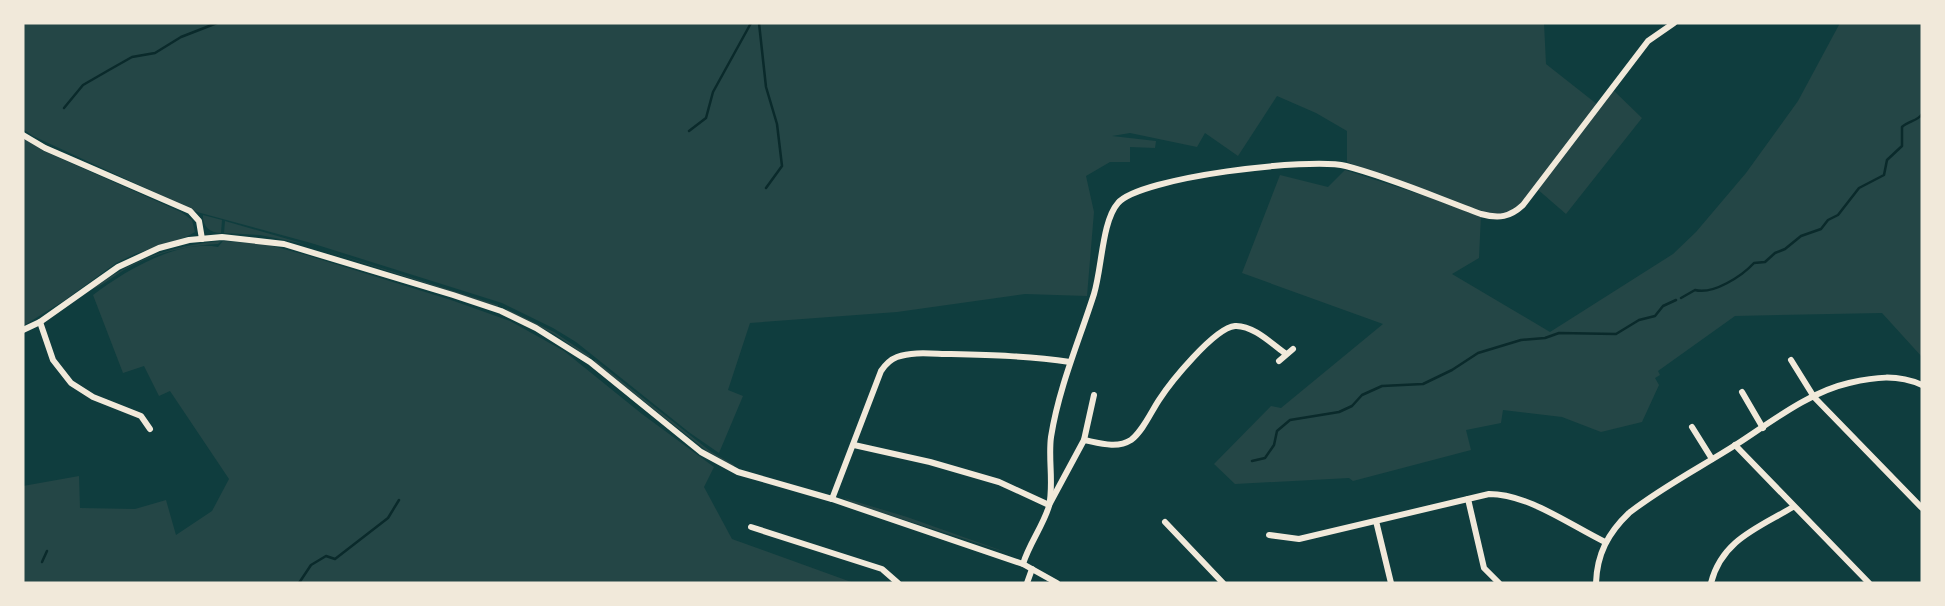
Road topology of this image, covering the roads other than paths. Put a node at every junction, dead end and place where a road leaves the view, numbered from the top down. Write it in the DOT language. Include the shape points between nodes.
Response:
graph roads {
  1 [pos="1674,23"];
  2 [pos="23,135"];
  3 [pos="202,239"];
  4 [pos="40,322"];
  5 [pos="23,330"];
  6 [pos="1293,349"];
  7 [pos="1286,354"];
  8 [pos="1279,360"];
  9 [pos="1791,360"];
  10 [pos="1070,362"];
  11 [pos="1922,386"];
  12 [pos="1742,392"];
  13 [pos="1094,396"];
  14 [pos="1814,397"];
  15 [pos="1692,427"];
  16 [pos="1763,428"];
  17 [pos="150,429"];
  18 [pos="1084,440"];
  19 [pos="854,445"];
  20 [pos="1735,445"];
  21 [pos="1712,459"];
  22 [pos="832,499"];
  23 [pos="1468,499"];
  24 [pos="1049,505"];
  25 [pos="1793,507"];
  26 [pos="1922,508"];
  27 [pos="1376,521"];
  28 [pos="1166,522"];
  29 [pos="751,527"];
  30 [pos="1269,535"];
  31 [pos="1605,542"];
  32 [pos="1023,564"];
  33 [pos="1032,569"];
  34 [pos="898,583"];
  35 [pos="1027,583"];
  36 [pos="1057,583"];
  37 [pos="1223,583"];
  38 [pos="1391,583"];
  39 [pos="1499,583"];
  40 [pos="1596,583"];
  41 [pos="1711,583"];
  42 [pos="1869,583"];
  1 -- 10 [label="street" via="1648,41 1513,214 1481,214 1329,163 1274,166 1136,190 1119,201 1107,222 1094,293"];
  2 -- 3 [label="street" via="190,211 199,221"];
  3 -- 4 [label="street" via="136,257"];
  3 -- 22 [label="street" via="284,244 501,312 590,362 715,461"];
  4 -- 5 [label="street"];
  4 -- 17 [label="street" via="62,374 93,397 141,416"];
  6 -- 7 [label="street"];
  7 -- 8 [label="street"];
  7 -- 18 [label="street" via="1264,337 1233,326 1213,339 1166,388 1131,440 1118,445"];
  9 -- 14 [label="street"];
  10 -- 19 [label="street" via="1035,356 895,357 881,371"];
  10 -- 24 [label="street" via="1051,439"];
  11 -- 14 [label="street" via="1887,376 1848,383"];
  12 -- 16 [label="street"];
  13 -- 18 [label="street"];
  14 -- 16 [label="street"];
  14 -- 26 [label="street"];
  15 -- 21 [label="street"];
  16 -- 20 [label="street"];
  18 -- 24 [label="street"];
  19 -- 22 [label="street"];
  19 -- 24 [label="street" via="999,482"];
  20 -- 21 [label="street"];
  20 -- 25 [label="street"];
  21 -- 31 [label="street" via="1634,509"];
  22 -- 32 [label="street"];
  23 -- 27 [label="street"];
  23 -- 31 [label="street" via="1489,494 1512,496"];
  23 -- 39 [label="street" via="1484,568"];
  24 -- 32 [label="street"];
  25 -- 41 [label="street" via="1733,544 1717,565"];
  25 -- 42 [label="street"];
  27 -- 30 [label="street" via="1299,539"];
  27 -- 38 [label="street"];
  28 -- 37 [label="street"];
  29 -- 34 [label="street" via="882,569"];
  31 -- 40 [label="street"];
  32 -- 33 [label="street"];
  33 -- 35 [label="street"];
  33 -- 36 [label="street"];
}
